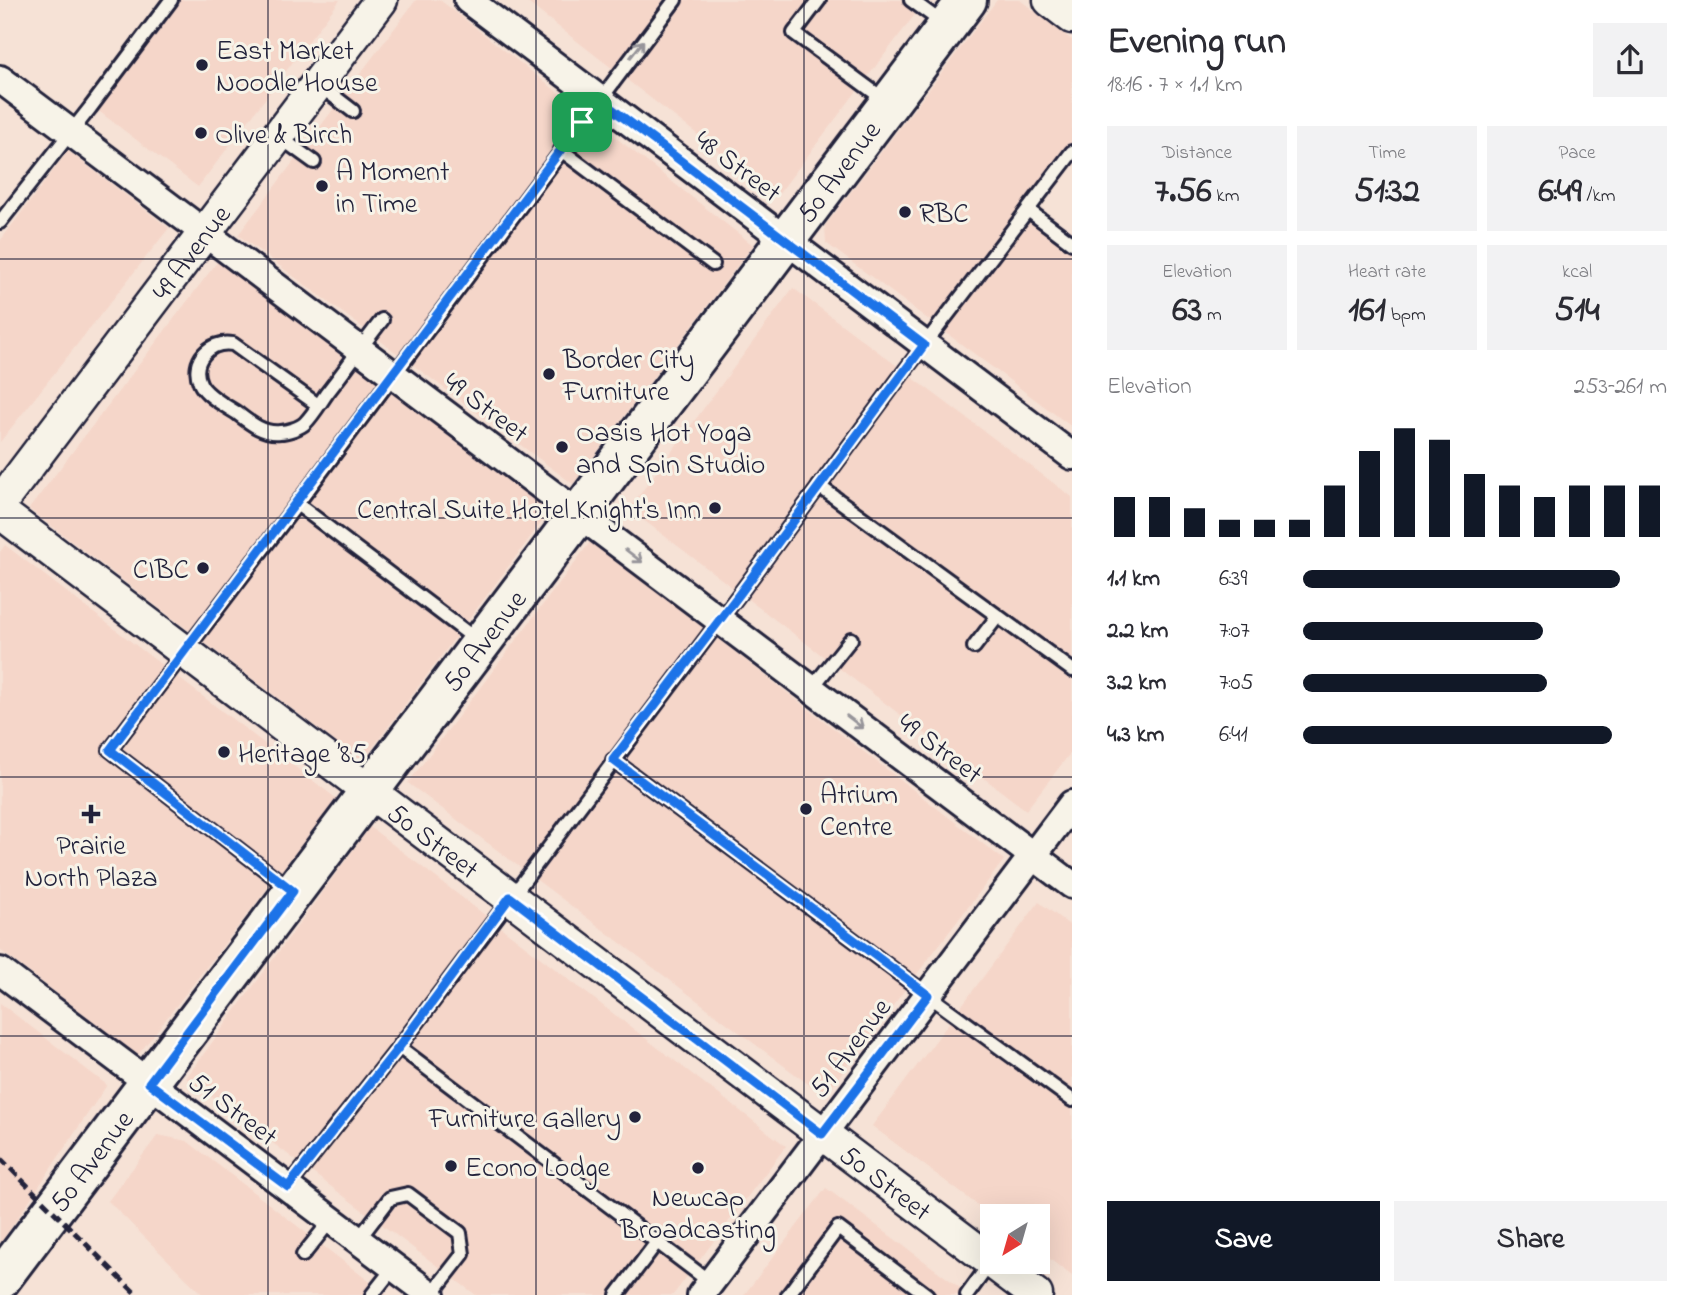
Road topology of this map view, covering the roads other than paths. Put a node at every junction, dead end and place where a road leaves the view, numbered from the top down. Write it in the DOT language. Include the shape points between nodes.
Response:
graph roads {
  1 [pos="171,0"];
  2 [pos="381,0"];
  3 [pos="468,0"];
  4 [pos="675,0"];
  5 [pos="819,0"];
  6 [pos="911,0"];
  7 [pos="1050,0"];
  8 [pos="957,13"];
  9 [pos="1072,17"];
  10 [pos="0,79"];
  11 [pos="317,84"];
  12 [pos="599,99"];
  13 [pos="889,103"];
  14 [pos="353,111"];
  15 [pos="71,132"];
  16 [pos="278,135"];
  17 [pos="561,150"];
  18 [pos="1072,152"];
  19 [pos="314,162"];
  20 [pos="1028,210"];
  21 [pos="0,222"];
  22 [pos="204,233"];
  23 [pos="786,240"];
  24 [pos="1072,243"];
  25 [pos="713,264"];
  26 [pos="382,320"];
  27 [pos="924,345"];
  28 [pos="359,350"];
  29 [pos="393,375"];
  30 [pos="318,405"];
  31 [pos="1072,457"];
  32 [pos="819,486"];
  33 [pos="0,503"];
  34 [pos="297,504"];
  35 [pos="0,512"];
  36 [pos="579,515"];
  37 [pos="997,617"];
  38 [pos="719,620"];
  39 [pos="850,639"];
  40 [pos="482,643"];
  41 [pos="974,647"];
  42 [pos="185,652"];
  43 [pos="1072,670"];
  44 [pos="811,689"];
  45 [pos="613,760"];
  46 [pos="369,791"];
  47 [pos="1072,804"];
  48 [pos="1033,856"];
  49 [pos="1072,885"];
  50 [pos="293,891"];
  51 [pos="510,897"];
  52 [pos="0,971"];
  53 [pos="928,995"];
  54 [pos="399,1047"];
  55 [pos="149,1083"];
  56 [pos="1072,1100"];
  57 [pos="822,1134"];
  58 [pos="288,1187"];
  59 [pos="331,1220"];
  60 [pos="358,1240"];
  61 [pos="657,1242"];
  62 [pos="980,1254"];
  63 [pos="303,1255"];
  64 [pos="394,1267"];
  65 [pos="982,1274"];
  66 [pos="1007,1274"];
  67 [pos="0,1280"];
  68 [pos="705,1289"];
  69 [pos="372,1295"];
  70 [pos="431,1295"];
  71 [pos="617,1295"];
  72 [pos="788,1295"];
  73 [pos="927,1295"];
  74 [pos="967,1295"];
  75 [pos="1036,1295"];
  1 -- 15 [label="lane"];
  2 -- 11 [label="street, 49 Avenue"];
  3 -- 12 [label="street, 48 Street"];
  12 -- 4 [label="lane, one-way"];
  5 -- 13 [label="lane" via="794,33"];
  6 -- 8 [label="lane"];
  7 -- 9 [label="street"];
  8 -- 13 [label="main road, 50 Avenue"];
  10 -- 15 [label="street, 49 Street"];
  11 -- 14 [label="lane"];
  11 -- 16 [label="street, 49 Avenue"];
  12 -- 17 [label="lane"];
  12 -- 23 [label="street, 48 Street"];
  13 -- 23 [label="main road, 50 Avenue"];
  15 -- 21 [label="lane"];
  15 -- 22 [label="street, 49 Street"];
  16 -- 19 [label="lane"];
  16 -- 22 [label="street, 49 Avenue"];
  17 -- 25 [label="lane"];
  17 -- 29 [label="lane"];
  18 -- 20 [label="lane"];
  20 -- 24 [label="lane"];
  20 -- 27 [label="lane"];
  22 -- 28 [label="street, 49 Street"];
  22 -- 33 [label="street, 49 Avenue"];
  23 -- 27 [label="street, 48 Street"];
  23 -- 36 [label="main road, 50 Avenue"];
  26 -- 28 [label="lane"];
  27 -- 31 [label="street, 48 Street"];
  27 -- 32 [label="lane"];
  28 -- 29 [label="street, 49 Street"];
  28 -- 30 [label="lane"];
  29 -- 34 [label="lane"];
  29 -- 36 [label="street, 49 Street"];
  30 -- 30 [label="lane" via="303,425 280,432 260,430 201,387 198,365 211,347 233,344"];
  32 -- 37 [label="lane" via="863,527"];
  32 -- 38 [label="lane"];
  34 -- 40 [label="lane"];
  34 -- 42 [label="lane"];
  35 -- 42 [label="street, 50 Street"];
  36 -- 38 [label="street, 49 Street, one-way"];
  36 -- 40 [label="main road, 50 Avenue"];
  37 -- 41 [label="lane"];
  37 -- 43 [label="lane"];
  38 -- 44 [label="street, 49 Street"];
  38 -- 45 [label="lane"];
  39 -- 44 [label="lane"];
  40 -- 46 [label="main road, 50 Avenue"];
  42 -- 46 [label="street, 50 Street"];
  42 -- 50 [label="lane" via="110,750"];
  44 -- 48 [label="street, 49 Street, one-way"];
  45 -- 51 [label="lane"];
  45 -- 53 [label="lane"];
  46 -- 50 [label="main road, 50 Avenue"];
  46 -- 51 [label="street, 50 Street"];
  47 -- 48 [label="street, 51 Avenue"];
  48 -- 49 [label="street, 49 Street"];
  48 -- 53 [label="street, 51 Avenue"];
  50 -- 55 [label="main road, 50 Avenue"];
  51 -- 54 [label="lane"];
  51 -- 57 [label="street, 50 Street"];
  52 -- 55 [label="street, 51 Street"];
  53 -- 56 [label="lane"];
  53 -- 57 [label="street, 51 Avenue"];
  54 -- 58 [label="lane"];
  54 -- 61 [label="lane"];
  55 -- 58 [label="street, 51 Street"];
  55 -- 67 [label="main road, 50 Avenue"];
  57 -- 62 [label="street, 50 Street"];
  57 -- 68 [label="street, 51 Avenue"];
  58 -- 59 [label="street, 51 Street"];
  59 -- 60 [label="street, 51 Street"];
  59 -- 63 [label="lane"];
  60 -- 64 [label="street, 51 Street"];
  60 -- 70 [label="lane" via="390,1198 408,1194 419,1202 460,1233 463,1254"];
  61 -- 68 [label="lane"];
  61 -- 71 [label="lane"];
  64 -- 69 [label="lane"];
  64 -- 70 [label="street, 51 Street"];
  65 -- 74 [label="lane"];
  66 -- 75 [label="street, 50 Street"];
  72 -- 73 [label="lane" via="838,1228"];
}
